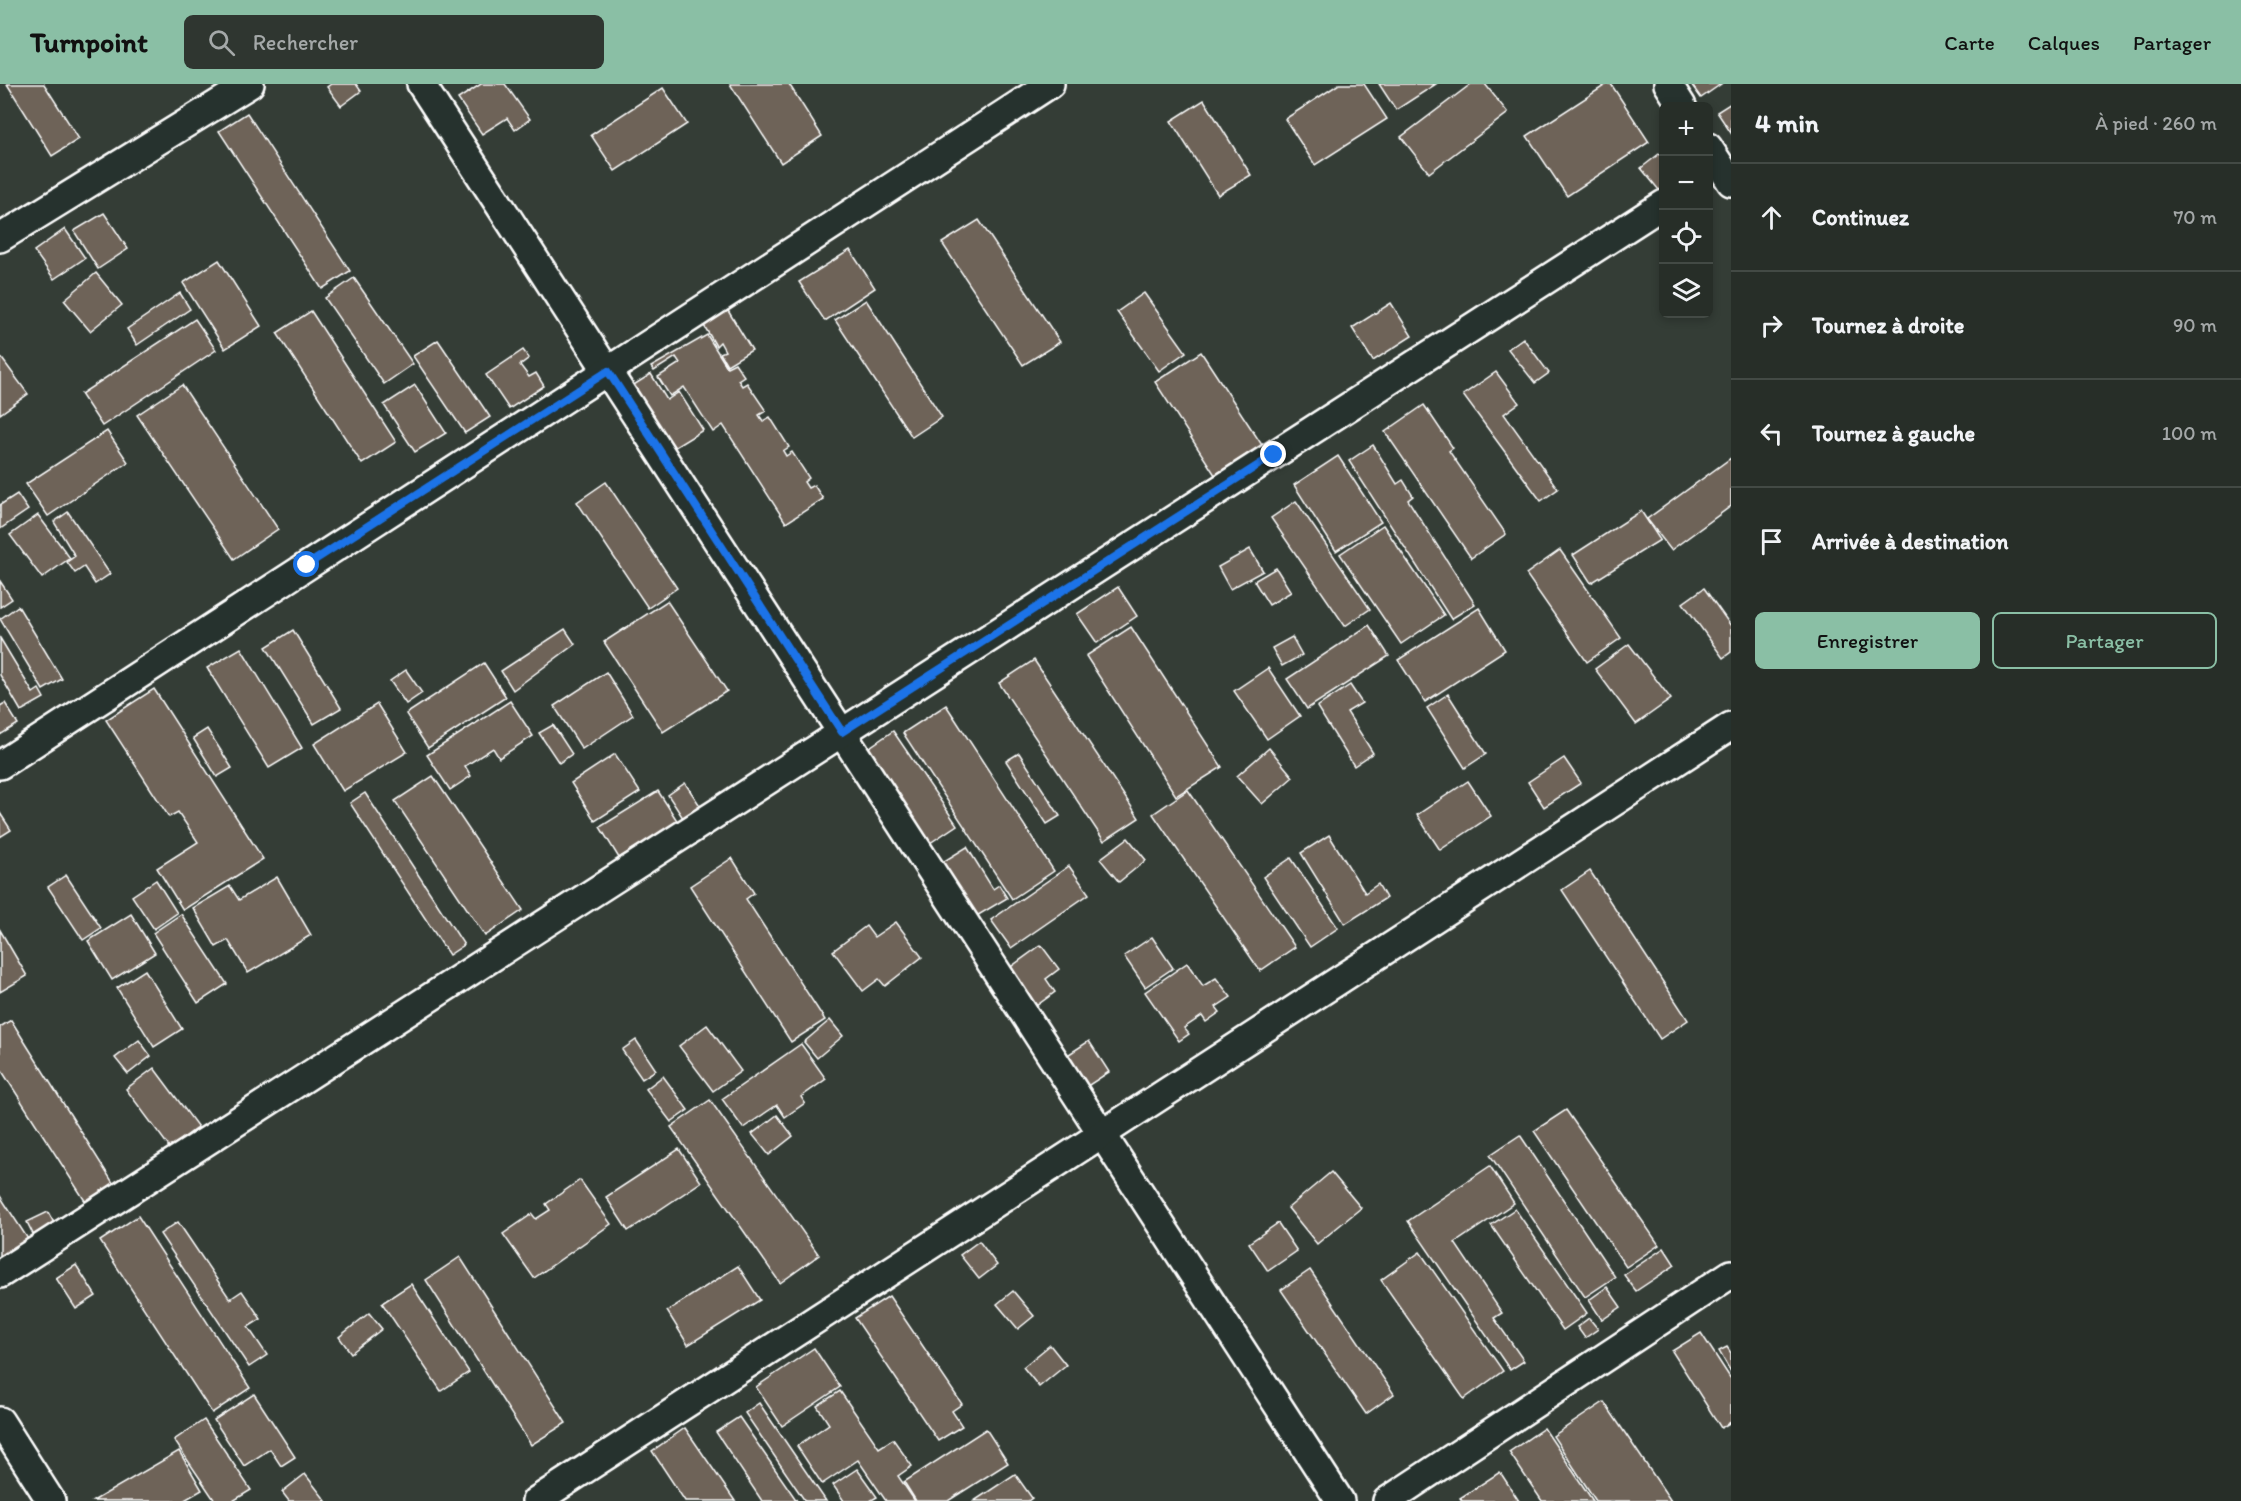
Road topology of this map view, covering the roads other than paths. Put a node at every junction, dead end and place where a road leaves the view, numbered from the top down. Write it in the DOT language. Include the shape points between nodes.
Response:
graph roads {
  1 [pos="250,84"];
  2 [pos="421,84"];
  3 [pos="1050,84"];
  4 [pos="1668,84"];
  5 [pos="1679,102"];
  6 [pos="1659,207"];
  7 [pos="0,238"];
  8 [pos="608,371"];
  9 [pos="1731,726"];
  10 [pos="842,732"];
  11 [pos="0,765"];
  12 [pos="1103,1135"];
  13 [pos="0,1274"];
  14 [pos="1731,1274"];
  15 [pos="0,1421"];
  16 [pos="51,1501"];
  17 [pos="536,1501"];
  18 [pos="1340,1501"];
  19 [pos="1388,1501"];
  1 -- 7 [label="street"];
  2 -- 8 [label="street"];
  3 -- 8 [label="street"];
  4 -- 5 [label="street"];
  6 -- 10 [label="street"];
  8 -- 10 [label="street"];
  8 -- 11 [label="street"];
  9 -- 12 [label="street"];
  10 -- 12 [label="street"];
  10 -- 13 [label="street"];
  12 -- 17 [label="street"];
  12 -- 18 [label="street"];
  14 -- 19 [label="street"];
  15 -- 16 [label="street"];
}
